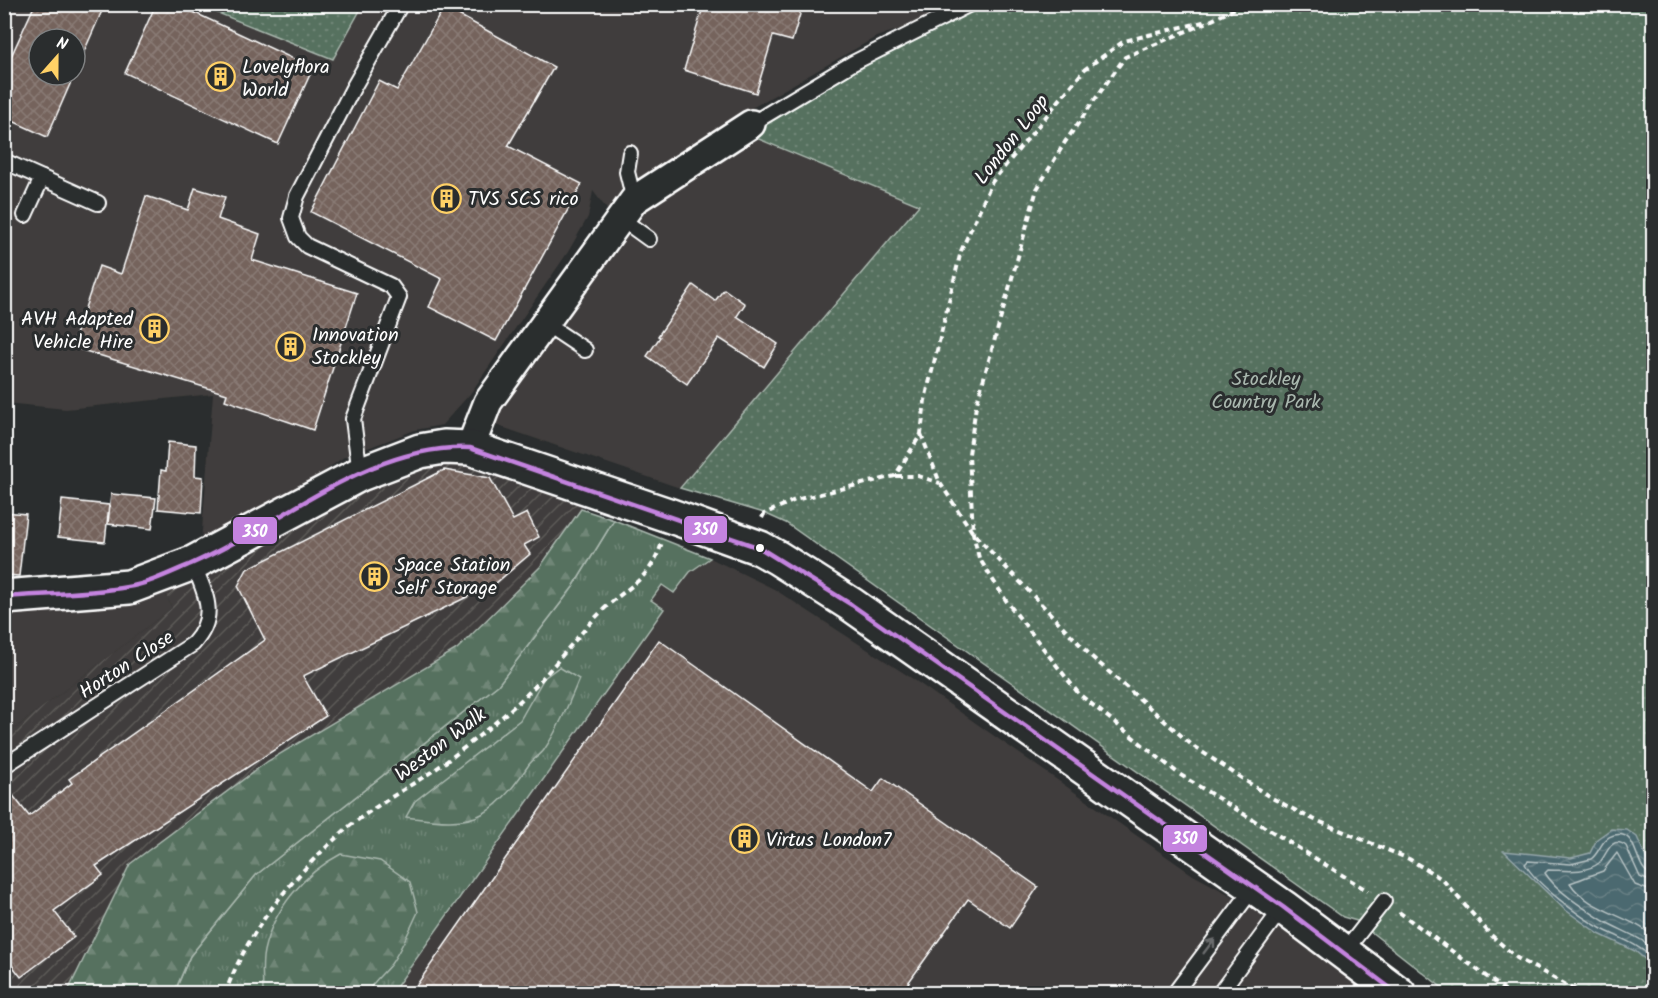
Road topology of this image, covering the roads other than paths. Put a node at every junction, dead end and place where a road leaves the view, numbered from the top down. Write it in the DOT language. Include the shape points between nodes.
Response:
graph roads {
  1 [pos="401,4"];
  2 [pos="970,4"];
  3 [pos="751,124"];
  4 [pos="630,153"];
  5 [pos="4,161"];
  6 [pos="42,178"];
  7 [pos="98,203"];
  8 [pos="627,209"];
  9 [pos="25,215"];
  10 [pos="649,239"];
  11 [pos="543,322"];
  12 [pos="585,350"];
  13 [pos="470,448"];
  14 [pos="360,474"];
  15 [pos="193,563"];
  16 [pos="4,597"];
  17 [pos="4,766"];
  18 [pos="1254,887"];
  19 [pos="1384,901"];
  20 [pos="1282,907"];
  21 [pos="1345,951"];
  22 [pos="1174,993"];
  23 [pos="1219,993"];
  24 [pos="1399,993"];
  1 -- 14 [label="lane" via="352,88 291,214 294,232 308,246 389,284 399,297 353,419"];
  2 -- 3 [label="lane" via="853,63"];
  3 -- 8 [label="street"];
  4 -- 8 [label="lane"];
  5 -- 6 [label="lane"];
  6 -- 7 [label="lane"];
  6 -- 9 [label="lane"];
  8 -- 10 [label="lane"];
  8 -- 11 [label="street"];
  11 -- 12 [label="lane"];
  11 -- 13 [label="street" via="488,402"];
  13 -- 14 [label="street" via="444,447 420,452"];
  13 -- 18 [label="street" via="760,548 824,588"];
  14 -- 15 [label="street"];
  15 -- 16 [label="street" via="129,587"];
  15 -- 17 [label="lane, Horton Close" via="209,602 206,625 194,644"];
  18 -- 20 [label="street"];
  22 -- 18 [label="lane, one-way"];
  19 -- 21 [label="lane"];
  20 -- 21 [label="street"];
  20 -- 23 [label="lane"];
  21 -- 24 [label="street"];
}
